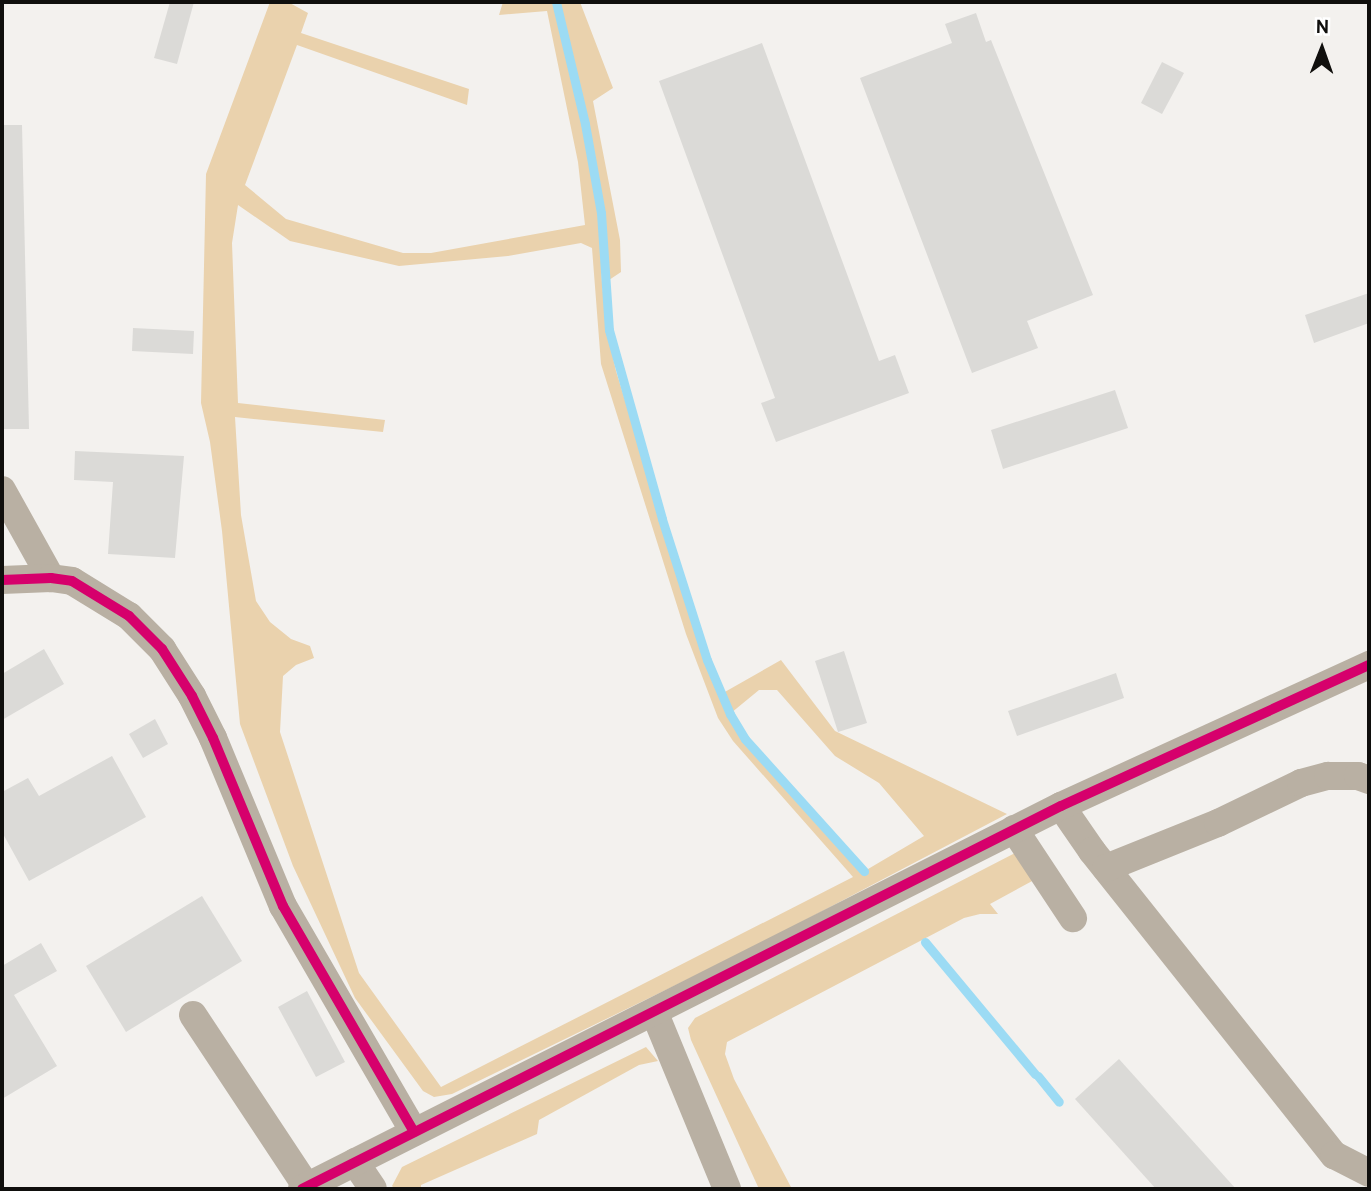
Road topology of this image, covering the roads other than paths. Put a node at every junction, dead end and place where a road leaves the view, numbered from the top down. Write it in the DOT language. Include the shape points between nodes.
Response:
graph roads {
  1 [pos="2,490"];
  2 [pos="51,578"];
  3 [pos="2,580"];
  4 [pos="1369,665"];
  5 [pos="1369,780"];
  6 [pos="1061,806"];
  7 [pos="1014,829"];
  8 [pos="1106,868"];
  9 [pos="1073,918"];
  10 [pos="654,1014"];
  11 [pos="193,1015"];
  12 [pos="414,1132"];
  13 [pos="355,1162"];
  14 [pos="1369,1173"];
  15 [pos="304,1188"];
  16 [pos="373,1189"];
  17 [pos="727,1189"];
  1 -- 2 [label="street"];
  2 -- 3 [label="street"];
  2 -- 12 [label="street" via="72,581 107,600 162,649 213,738 283,906"];
  4 -- 6 [label="street"];
  5 -- 8 [label="street" via="1328,776 1301,783 1218,823"];
  6 -- 7 [label="street"];
  6 -- 8 [label="street"];
  7 -- 9 [label="street"];
  7 -- 10 [label="street"];
  8 -- 14 [label="street" via="1334,1155"];
  10 -- 12 [label="street"];
  10 -- 17 [label="street"];
  11 -- 15 [label="street"];
  12 -- 13 [label="street"];
  13 -- 15 [label="street"];
  13 -- 16 [label="street"];
}
